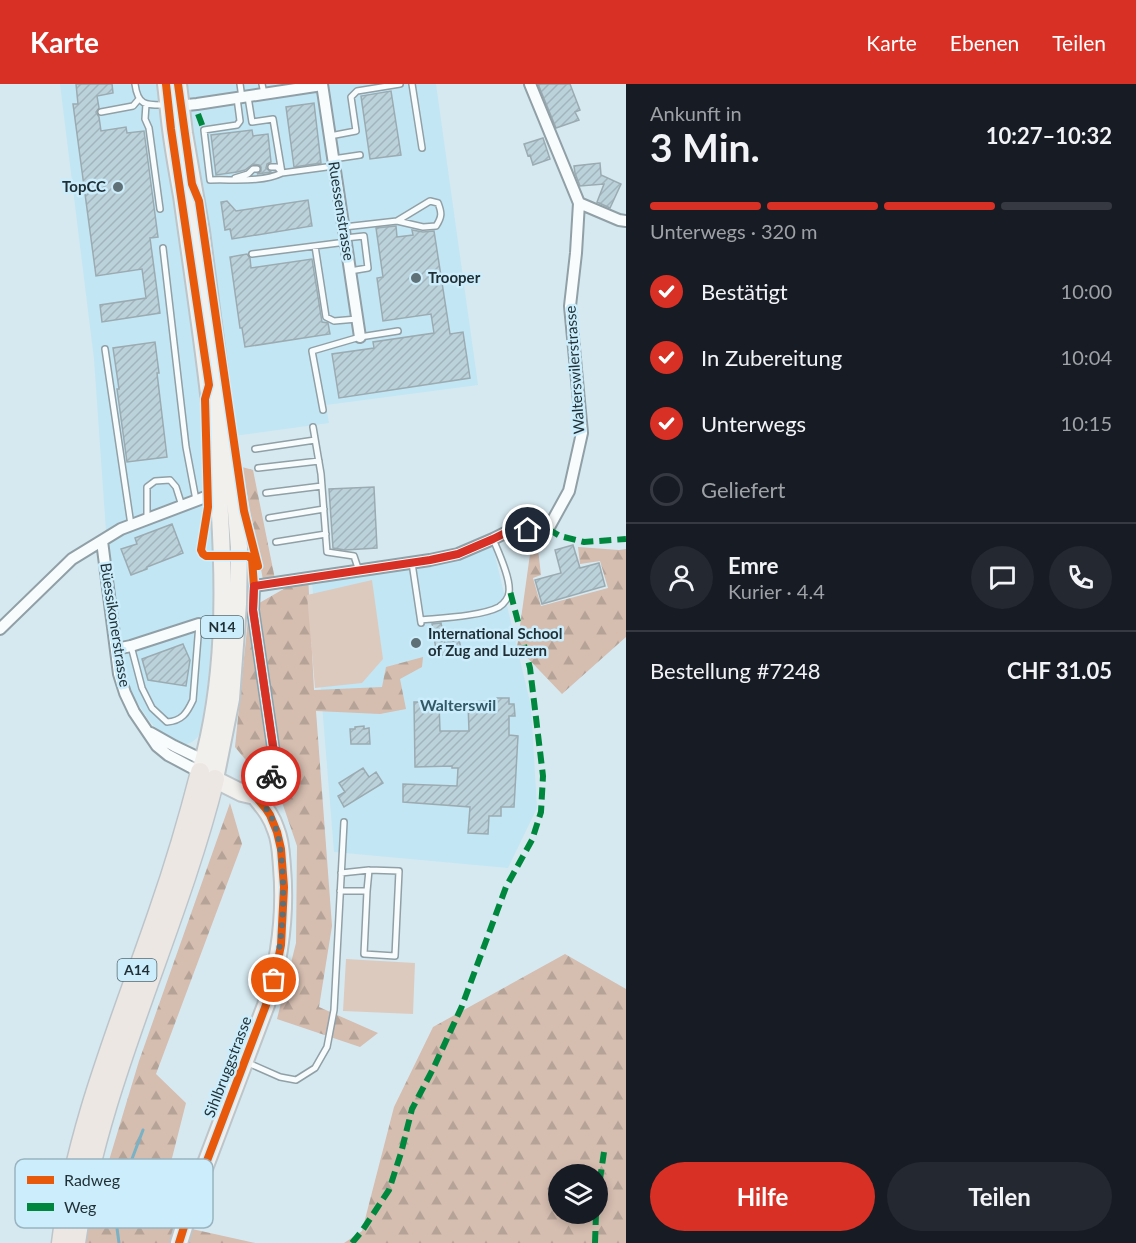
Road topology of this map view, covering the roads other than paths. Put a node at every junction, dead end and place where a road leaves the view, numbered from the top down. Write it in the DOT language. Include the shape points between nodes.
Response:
graph roads {
  1 [pos="135,84"];
  2 [pos="166,84"];
  3 [pos="178,84"];
  4 [pos="240,84"];
  5 [pos="400,84"];
  6 [pos="412,84"];
  7 [pos="530,84"];
  8 [pos="322,85"];
  9 [pos="263,89"];
  10 [pos="242,98"];
  11 [pos="139,99"];
  12 [pos="146,104"];
  13 [pos="175,105"];
  14 [pos="101,112"];
  15 [pos="330,136"];
  16 [pos="422,148"];
  17 [pos="360,155"];
  18 [pos="334,162"];
  19 [pos="271,167"];
  20 [pos="257,169"];
  21 [pos="282,173"];
  22 [pos="234,179"];
  23 [pos="579,203"];
  24 [pos="160,209"];
  25 [pos="397,221"];
  26 [pos="626,221"];
  27 [pos="344,226"];
  28 [pos="346,240"];
  29 [pos="315,246"];
  30 [pos="163,248"];
  31 [pos="252,254"];
  32 [pos="350,271"];
  33 [pos="358,319"];
  34 [pos="398,331"];
  35 [pos="360,337"];
  36 [pos="105,349"];
  37 [pos="323,410"];
  38 [pos="313,427"];
  39 [pos="315,440"];
  40 [pos="255,449"];
  41 [pos="319,461"];
  42 [pos="258,468"];
  43 [pos="322,486"];
  44 [pos="266,493"];
  45 [pos="208,496"];
  46 [pos="196,500"];
  47 [pos="182,506"];
  48 [pos="324,509"];
  49 [pos="269,518"];
  50 [pos="147,519"];
  51 [pos="131,525"];
  52 [pos="326,534"];
  53 [pos="493,539"];
  54 [pos="102,541"];
  55 [pos="276,542"];
  56 [pos="412,563"];
  57 [pos="359,571"];
  58 [pos="199,624"];
  59 [pos="0,629"];
  60 [pos="131,646"];
  61 [pos="116,649"];
  62 [pos="209,770"];
  63 [pos="255,796"];
  64 [pos="344,822"];
  65 [pos="369,870"];
  66 [pos="341,873"];
  67 [pos="340,891"];
  68 [pos="368,891"];
  69 [pos="245,1062"];
  70 [pos="78,1159"];
  71 [pos="93,1159"];
  72 [pos="208,1159"];
  73 [pos="65,1228"];
  74 [pos="79,1228"];
  75 [pos="184,1228"];
  76 [pos="62,1243"];
  77 [pos="76,1243"];
  78 [pos="179,1243"];
  1 -- 11 [label="lane"];
  2 -- 13 [label="main road, N14"];
  3 -- 13 [label="main road, N14"];
  4 -- 10 [label="lane"];
  5 -- 15 [label="lane" via="357,91 351,97 356,131"];
  6 -- 16 [label="lane"];
  7 -- 23 [label="street"];
  8 -- 9 [label="street, Ruessenstrasse"];
  8 -- 15 [label="street, Ruessenstrasse"];
  9 -- 10 [label="street, Ruessenstrasse"];
  10 -- 13 [label="street, Ruessenstrasse"];
  10 -- 21 [label="lane" via="252,122 273,119"];
  10 -- 22 [label="lane" via="237,125 204,129 210,180"];
  11 -- 12 [label="lane"];
  11 -- 14 [label="lane" via="133,106"];
  12 -- 13 [label="lane"];
  12 -- 24 [label="lane"];
  13 -- 62 [label="main road, N14" via="215,440 222,550 221,649 209,735"];
  15 -- 18 [label="street, Ruessenstrasse"];
  17 -- 18 [label="lane"];
  18 -- 21 [label="lane"];
  18 -- 27 [label="street, Ruessenstrasse"];
  19 -- 21 [label="lane"];
  20 -- 22 [label="lane"];
  21 -- 22 [label="lane" via="245,181"];
  23 -- 26 [label="street"];
  23 -- 53 [label="street, Walterswilerstrasse" via="570,306 582,433 569,491 548,529 509,531"];
  25 -- 25 [label="lane" via="436,226 441,210 438,203 430,201"];
  25 -- 27 [label="lane"];
  27 -- 28 [label="street, Ruessenstrasse"];
  28 -- 29 [label="lane"];
  28 -- 32 [label="street, Ruessenstrasse"];
  28 -- 32 [label="lane" via="364,237 368,268"];
  29 -- 31 [label="lane"];
  29 -- 33 [label="lane" via="326,317 334,321"];
  30 -- 46 [label="lane" via="186,447"];
  32 -- 33 [label="street, Ruessenstrasse"];
  33 -- 35 [label="street, Ruessenstrasse"];
  34 -- 35 [label="lane"];
  35 -- 37 [label="lane" via="312,351"];
  36 -- 51 [label="lane"];
  38 -- 39 [label="lane"];
  39 -- 40 [label="lane"];
  39 -- 41 [label="lane"];
  41 -- 42 [label="lane"];
  41 -- 43 [label="lane"];
  43 -- 44 [label="lane"];
  43 -- 48 [label="lane"];
  45 -- 46 [label="street"];
  46 -- 47 [label="street"];
  47 -- 50 [label="street"];
  47 -- 50 [label="lane" via="170,480 155,481 147,487"];
  48 -- 49 [label="lane"];
  48 -- 52 [label="lane"];
  50 -- 51 [label="street"];
  51 -- 54 [label="street"];
  52 -- 55 [label="lane"];
  52 -- 57 [label="lane" via="327,552 354,556"];
  53 -- 56 [label="street, Walterswilerstrasse" via="458,554"];
  53 -- 56 [label="lane" via="510,591 500,606 481,612 421,622"];
  54 -- 59 [label="street, Büessikonerstrasse" via="72,559"];
  54 -- 61 [label="street, Büessikonerstrasse"];
  56 -- 57 [label="street, Walterswilerstrasse"];
  57 -- 63 [label="street, Walterswilerstrasse" via="254,586 253,610 275,770"];
  58 -- 60 [label="street"];
  58 -- 60 [label="lane" via="193,700 188,711 176,721 167,722 152,708 142,688"];
  60 -- 61 [label="street"];
  61 -- 62 [label="street, Büessikonerstrasse" via="125,693 157,746 168,755"];
  62 -- 63 [label="main road" via="242,793"];
  62 -- 70 [label="highway, A14" via="96,1091"];
  62 -- 71 [label="highway, A14" via="191,863 107,1105"];
  63 -- 69 [label="main road, Sihlbruggstrasse" via="277,832 283,912 274,980"];
  64 -- 66 [label="lane"];
  65 -- 66 [label="lane"];
  65 -- 68 [label="lane"];
  65 -- 68 [label="lane" via="399,871 395,956 364,954"];
  66 -- 67 [label="lane"];
  67 -- 68 [label="lane"];
  67 -- 69 [label="lane" via="334,1010 327,1047 315,1068 296,1080"];
  69 -- 72 [label="main road, Sihlbruggstrasse"];
  73 -- 76 [label="highway, A14"];
  74 -- 77 [label="highway, A14"];
  75 -- 78 [label="main road, Sihlbruggstrasse"];
}
